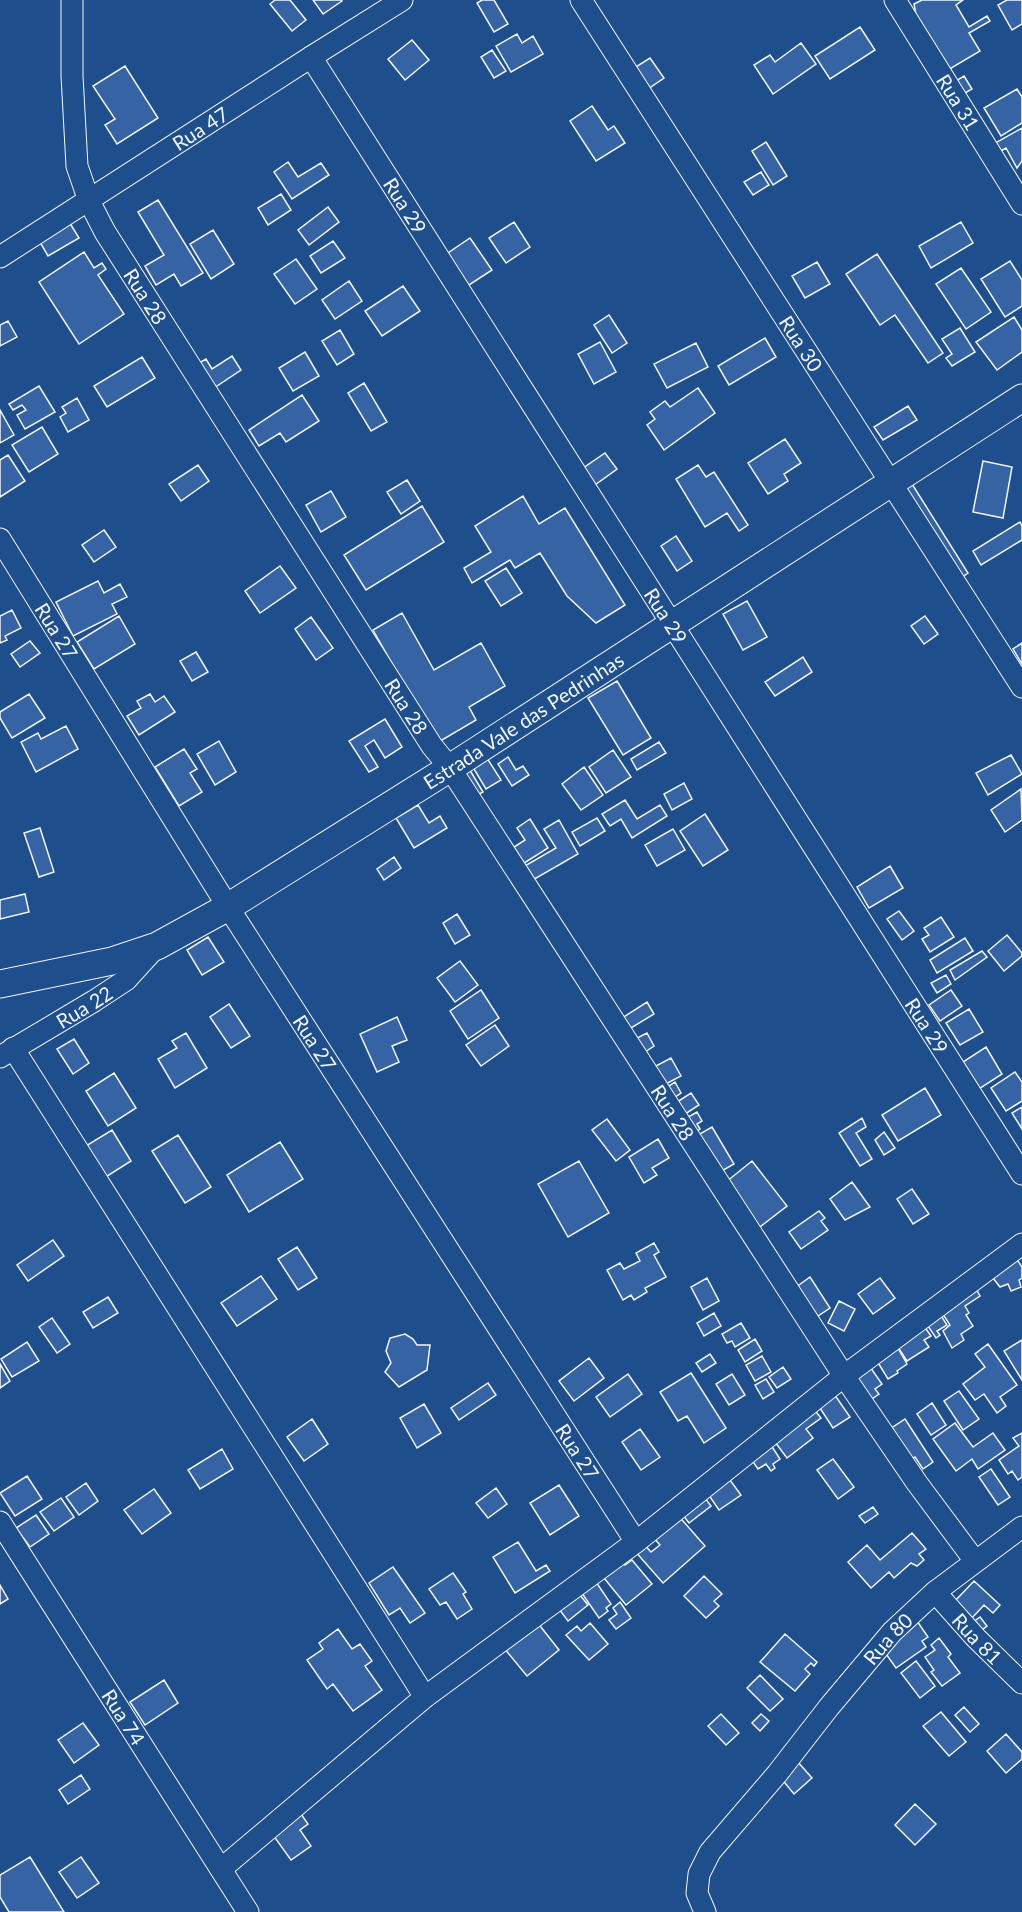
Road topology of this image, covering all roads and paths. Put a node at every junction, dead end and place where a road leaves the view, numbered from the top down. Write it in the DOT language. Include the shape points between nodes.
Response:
graph roads {
  1 [pos="72,0"];
  2 [pos="402,0"];
  3 [pos="581,0"];
  4 [pos="901,2"];
  5 [pos="310,57"];
  6 [pos="88,201"];
  7 [pos="1022,204"];
  8 [pos="0,257"];
  9 [pos="1022,398"];
  10 [pos="891,482"];
  11 [pos="0,538"];
  12 [pos="671,626"];
  13 [pos="1022,687"];
  14 [pos="450,768"];
  15 [pos="228,907"];
  16 [pos="157,946"];
  17 [pos="0,984"];
  18 [pos="6,1052"];
  19 [pos="1022,1174"];
  20 [pos="1022,1244"];
  21 [pos="844,1376"];
  22 [pos="0,1522"];
  23 [pos="1022,1527"];
  24 [pos="636,1542"];
  25 [pos="975,1561"];
  26 [pos="935,1592"];
  27 [pos="1022,1683"];
  28 [pos="425,1697"];
  29 [pos="221,1869"];
  30 [pos="248,1912"];
  31 [pos="705,1912"];
  1 -- 6 [label="street, Rua 28" via="76,166"];
  2 -- 5 [label="street, Rua 47"];
  3 -- 10 [label="street, Rua 30"];
  4 -- 7 [label="street, Rua 31"];
  5 -- 6 [label="street, Rua 47"];
  5 -- 12 [label="street, Rua 29"];
  6 -- 8 [label="street, Rua 47"];
  6 -- 14 [label="street, Rua 28" via="432,746"];
  9 -- 10 [label="main road, Estrada Vale das Pedrinhas"];
  10 -- 12 [label="main road, Estrada Vale das Pedrinhas"];
  10 -- 13 [label="street, Rua 30"];
  11 -- 15 [label="street, Rua 27"];
  12 -- 14 [label="main road, Estrada Vale das Pedrinhas"];
  12 -- 19 [label="street, Rua 29"];
  14 -- 15 [label="main road, Estrada Vale das Pedrinhas"];
  14 -- 21 [label="street, Rua 28"];
  15 -- 16 [label="main road, Estrada Vale das Pedrinhas"];
  15 -- 24 [label="street, Rua 27"];
  16 -- 17 [label="main road, Estrada Vale das Pedrinhas" via="112,961"];
  16 -- 18 [label="street, Rua 22" via="126,980"];
  18 -- 28 [label="street"];
  20 -- 21 [label="street"];
  21 -- 24 [label="street"];
  21 -- 25 [label="street" via="916,1483"];
  22 -- 29 [label="street, Rua 74"];
  23 -- 25 [label="street, Rua 80"];
  24 -- 28 [label="street"];
  25 -- 26 [label="street, Rua 80"];
  26 -- 27 [label="street, Rua 81"];
  26 -- 31 [label="street, Rua 80" via="892,1632 710,1852 699,1874 697,1893"];
  28 -- 29 [label="street"];
  29 -- 30 [label="street, Rua 74"];
}
